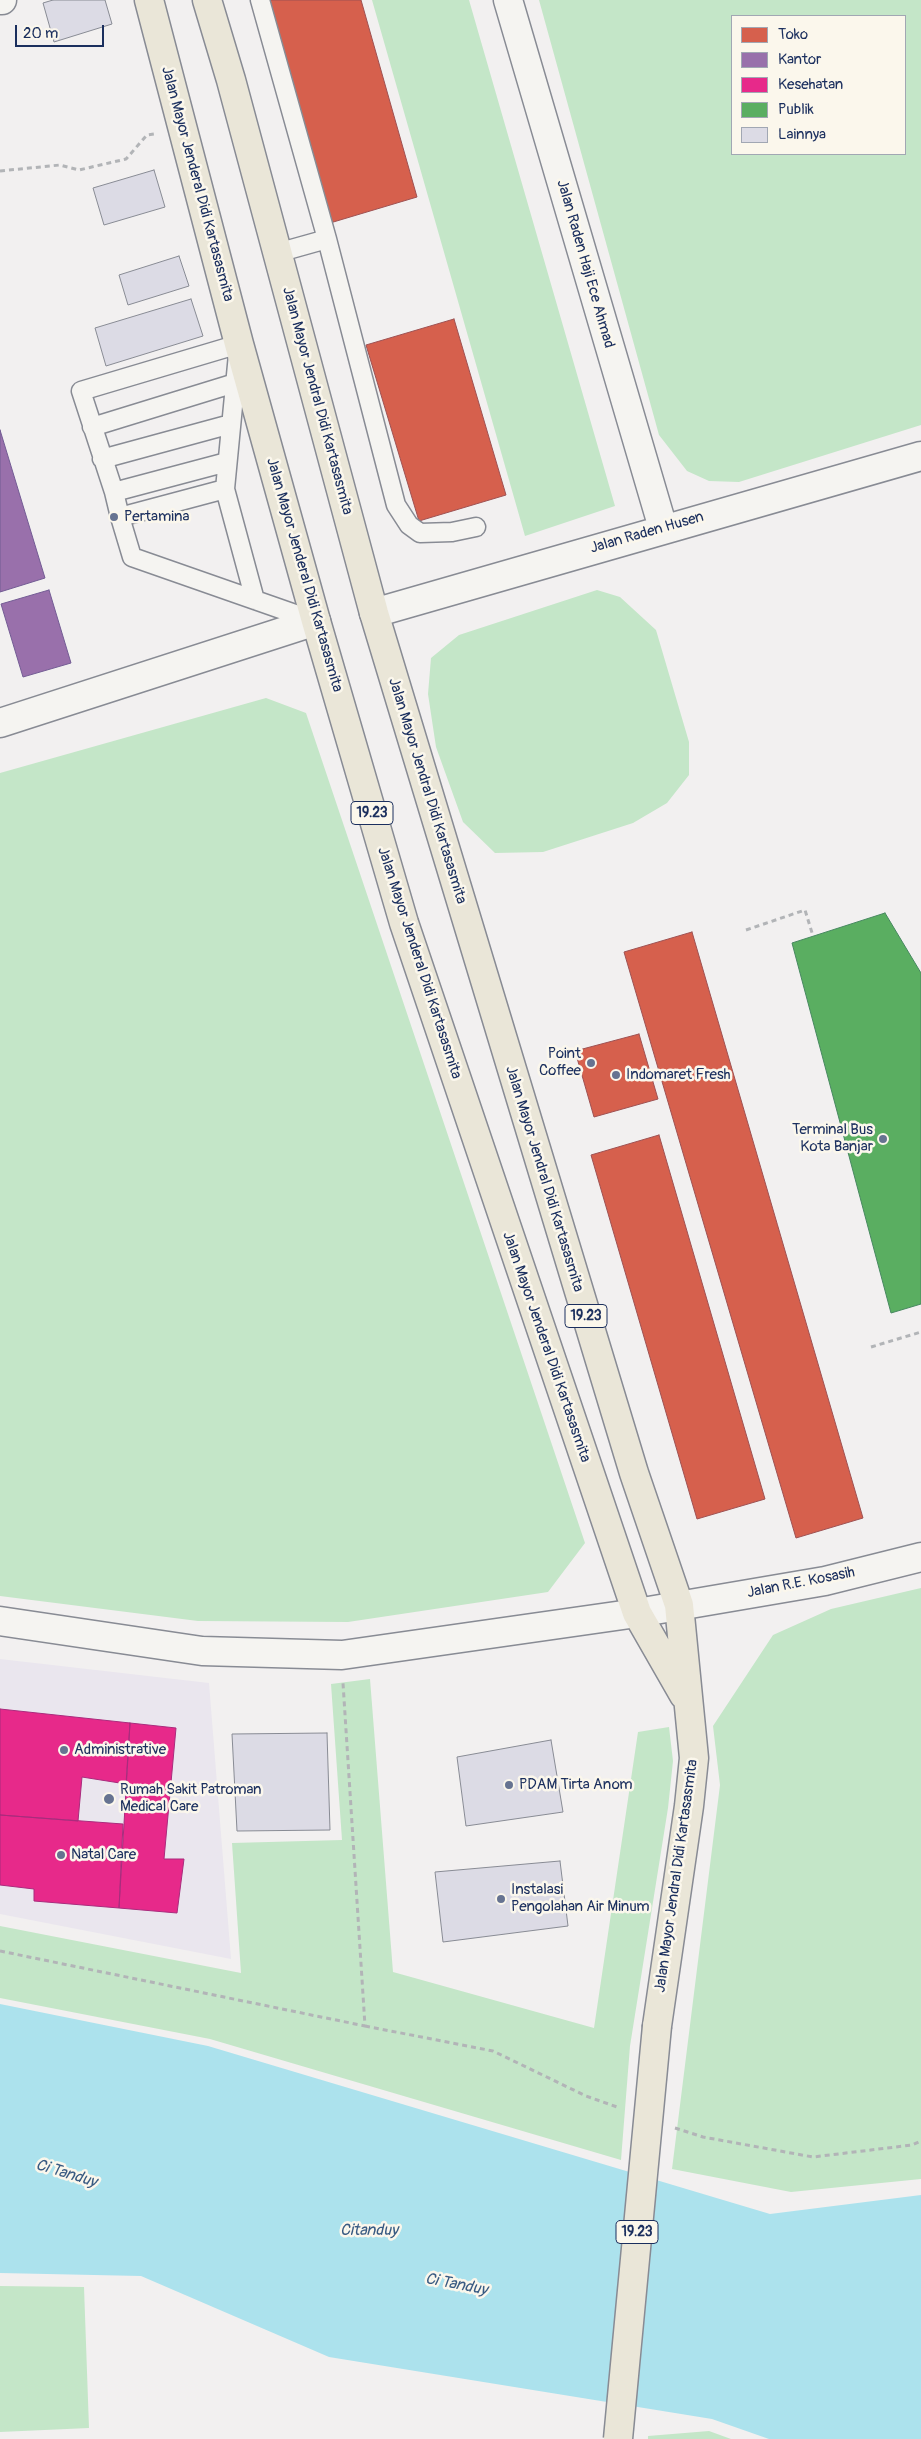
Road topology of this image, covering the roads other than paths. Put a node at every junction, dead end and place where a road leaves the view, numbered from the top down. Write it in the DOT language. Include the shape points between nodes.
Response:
graph roads {
  1 [pos="148,0"];
  2 [pos="207,0"];
  3 [pos="260,0"];
  4 [pos="508,0"];
  5 [pos="327,239"];
  6 [pos="277,253"];
  7 [pos="239,344"];
  8 [pos="235,383"];
  9 [pos="231,424"];
  10 [pos="92,427"];
  11 [pos="921,456"];
  12 [pos="102,459"];
  13 [pos="227,462"];
  14 [pos="225,489"];
  15 [pos="114,492"];
  16 [pos="120,517"];
  17 [pos="476,527"];
  18 [pos="663,528"];
  19 [pos="255,600"];
  20 [pos="374,613"];
  21 [pos="316,621"];
  22 [pos="0,723"];
  23 [pos="921,1556"];
  24 [pos="679,1605"];
  25 [pos="637,1613"];
  26 [pos="0,1621"];
  27 [pos="689,1704"];
  28 [pos="618,2439"];
  1 -- 7 [label="main road, Jalan Mayor Jenderal Didi Kartasasmita / 19.23"];
  2 -- 6 [label="main road, Jalan Mayor Jendral Didi Kartasasmita / 19.23"];
  3 -- 5 [label="lane"];
  4 -- 18 [label="street, Jalan Raden Haji Ece Ahmad"];
  5 -- 6 [label="lane"];
  5 -- 17 [label="lane" via="396,505 409,525 420,533"];
  6 -- 20 [label="main road, Jalan Mayor Jendral Didi Kartasasmita / 19.23"];
  7 -- 8 [label="lane"];
  7 -- 10 [label="lane" via="81,391"];
  7 -- 21 [label="main road, Jalan Mayor Jenderal Didi Kartasasmita / 19.23"];
  8 -- 9 [label="lane"];
  8 -- 10 [label="lane"];
  9 -- 12 [label="lane"];
  9 -- 13 [label="lane"];
  10 -- 12 [label="lane"];
  11 -- 18 [label="street, Jalan Raden Husen"];
  12 -- 15 [label="lane"];
  13 -- 14 [label="lane"];
  13 -- 15 [label="lane"];
  14 -- 16 [label="lane"];
  14 -- 19 [label="lane"];
  15 -- 16 [label="lane"];
  16 -- 19 [label="lane" via="132,557"];
  18 -- 20 [label="street, Jalan Raden Husen"];
  19 -- 21 [label="lane"];
  20 -- 24 [label="main road, Jalan Mayor Jendral Didi Kartasasmita / 19.23" via="634,1473"];
  21 -- 22 [label="street"];
  21 -- 25 [label="main road, Jalan Mayor Jenderal Didi Kartasasmita / 19.23" via="404,923"];
  23 -- 24 [label="street, Jalan R.E. Kosasih" via="825,1581"];
  24 -- 25 [label="street, Jalan R.E. Kosasih"];
  24 -- 27 [label="main road, Jalan Mayor Jendral Didi Kartasasmita / 19.23"];
  25 -- 26 [label="street, Jalan R.E. Kosasih" via="342,1655 202,1651"];
  25 -- 27 [label="main road, Jalan Mayor Jenderal Didi Kartasasmita / 19.23"];
  27 -- 28 [label="main road, Jalan Mayor Jendral Didi Kartasasmita / 19.23, bridge" via="694,1758 657,2026"];
}
